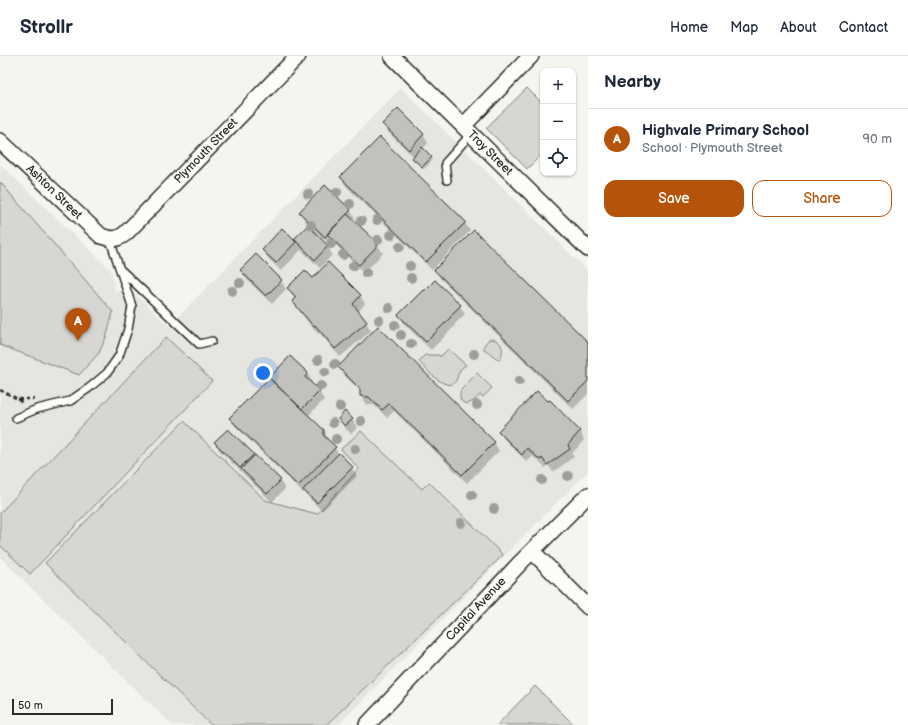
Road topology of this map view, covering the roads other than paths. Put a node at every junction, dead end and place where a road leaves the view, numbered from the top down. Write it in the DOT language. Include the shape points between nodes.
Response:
graph roads {
  1 [pos="298,56"];
  2 [pos="392,56"];
  3 [pos="530,56"];
  4 [pos="467,130"];
  5 [pos="0,141"];
  6 [pos="447,180"];
  7 [pos="110,240"];
  8 [pos="586,243"];
  9 [pos="120,268"];
  10 [pos="212,341"];
  11 [pos="16,418"];
  12 [pos="588,495"];
  13 [pos="532,551"];
  14 [pos="588,607"];
  15 [pos="367,725"];
  1 -- 7 [label="street, Plymouth Street" via="126,233 120,238"];
  2 -- 4 [label="street, Troy Street"];
  3 -- 4 [label="street"];
  4 -- 6 [label="lane" via="445,163"];
  4 -- 8 [label="street, Troy Street"];
  5 -- 7 [label="street, Ashton Street" via="93,229"];
  7 -- 9 [label="lane"];
  9 -- 10 [label="lane" via="199,344"];
  9 -- 11 [label="lane" via="132,306 128,329 118,356 107,372 70,401 31,411"];
  12 -- 13 [label="street, Capital Avenue"];
  13 -- 14 [label="street"];
  13 -- 15 [label="street, Capital Avenue"];
}
